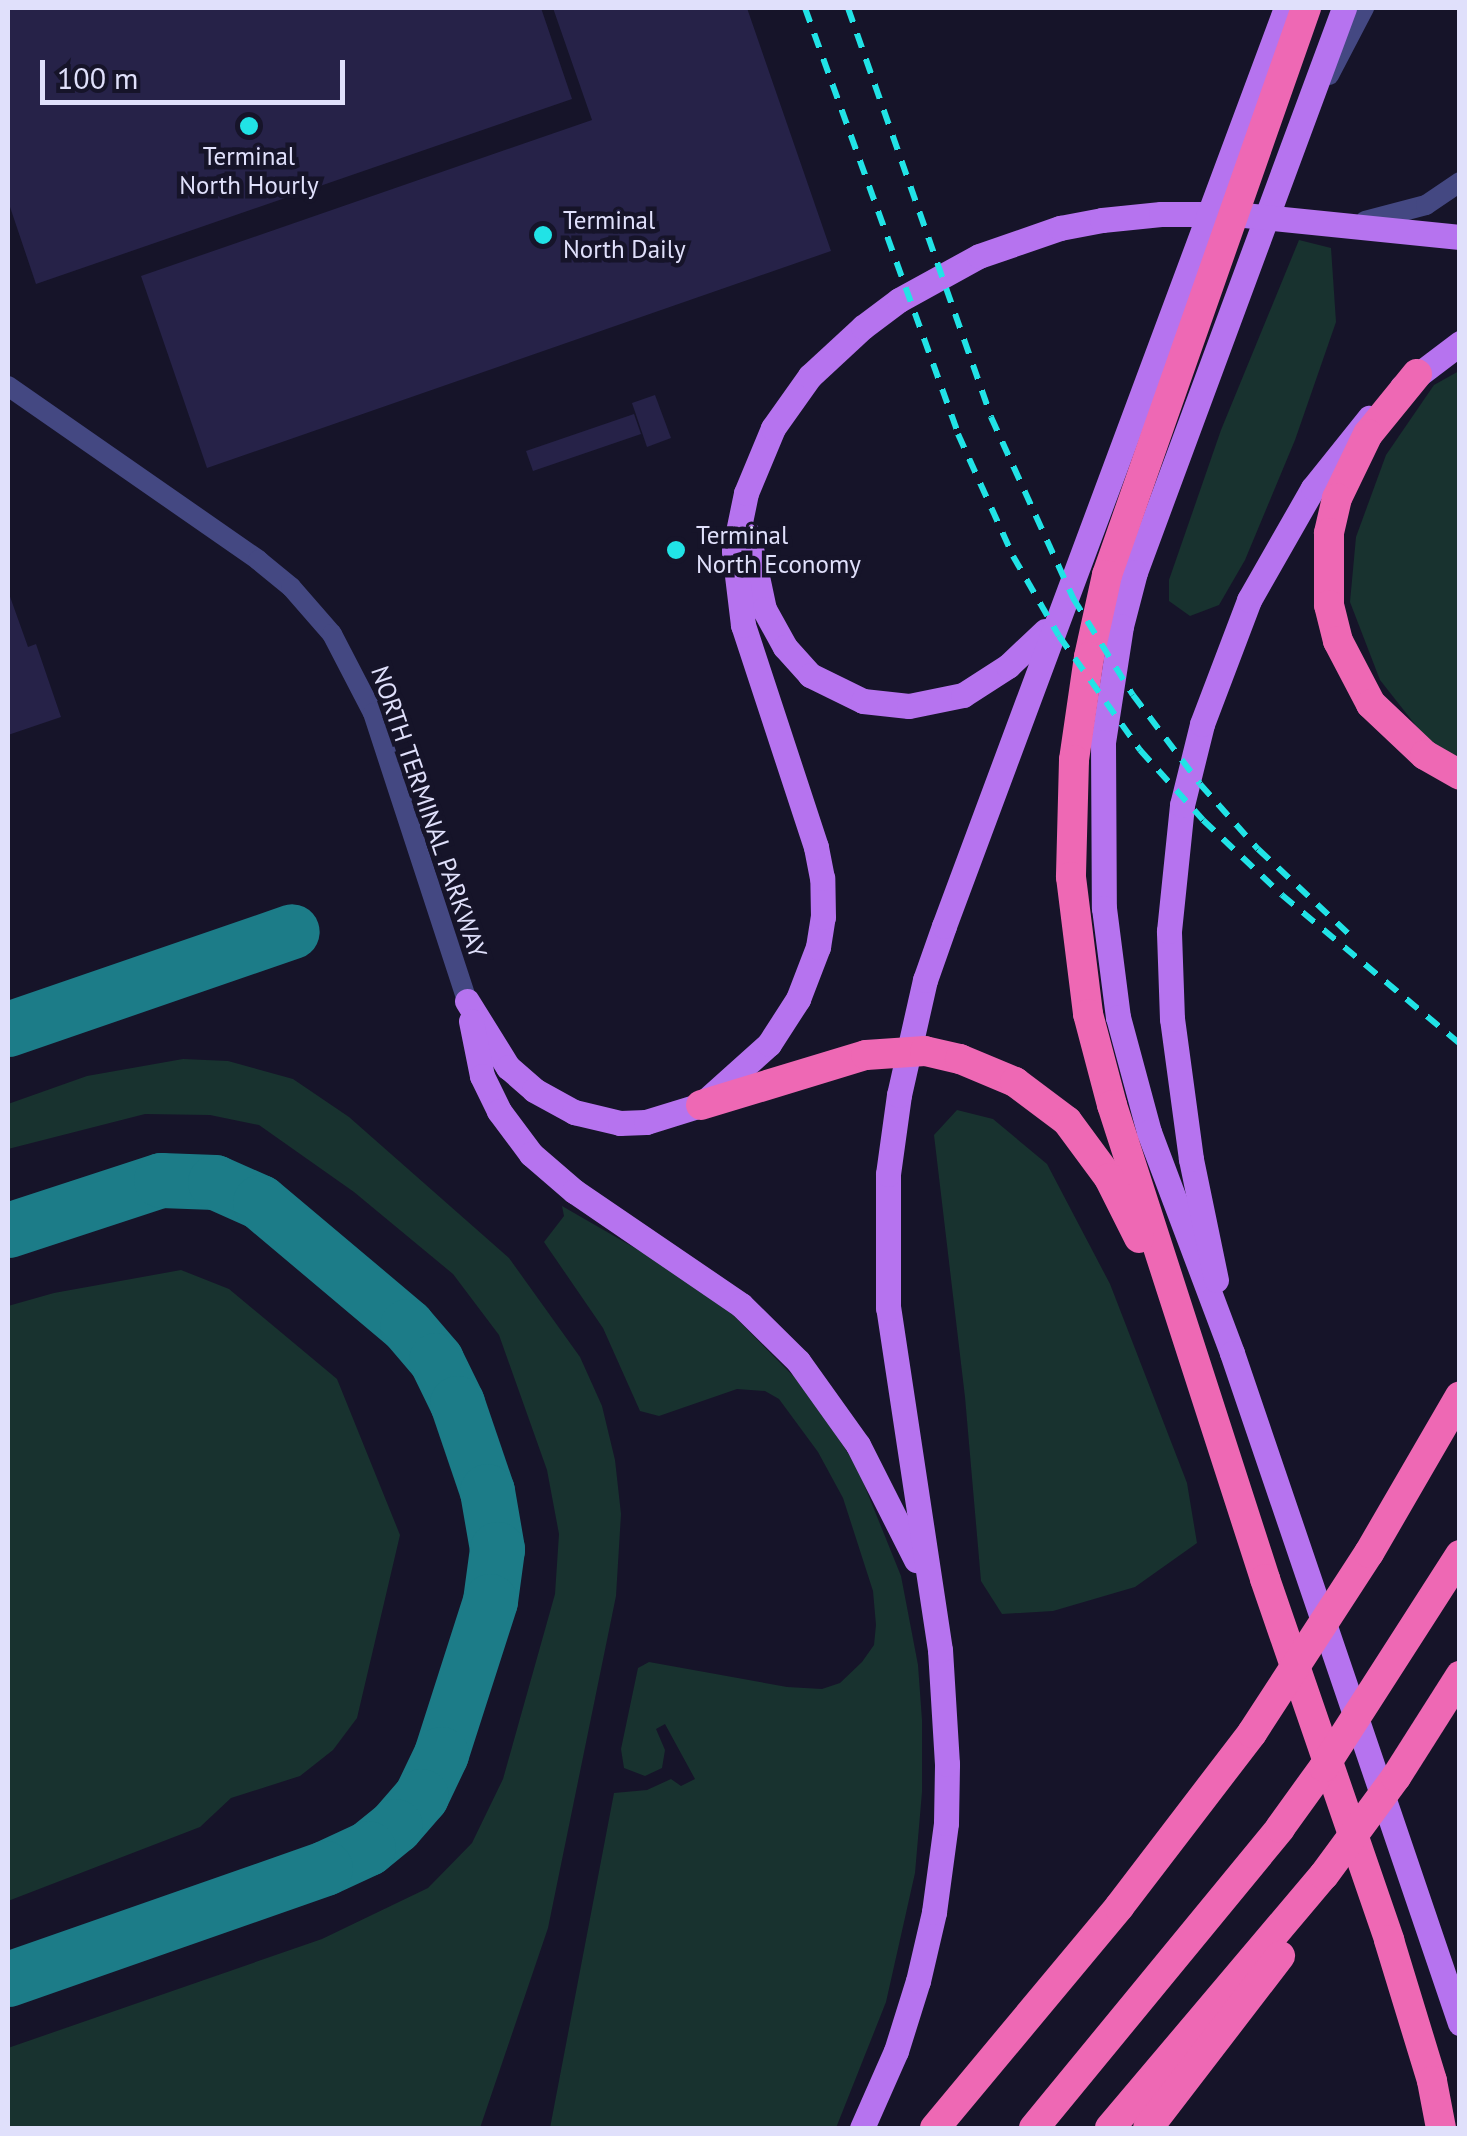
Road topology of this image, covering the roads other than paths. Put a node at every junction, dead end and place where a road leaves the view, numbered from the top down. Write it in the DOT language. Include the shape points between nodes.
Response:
graph roads {
  1 [pos="1286,8"];
  2 [pos="1306,8"];
  3 [pos="1344,8"];
  4 [pos="1364,8"];
  5 [pos="1298,134"];
  6 [pos="1460,182"];
  7 [pos="1323,220"];
  8 [pos="1460,237"];
  9 [pos="1460,343"];
  10 [pos="1418,374"];
  11 [pos="8,386"];
  12 [pos="746,493"];
  13 [pos="1055,619"];
  14 [pos="1460,775"];
  15 [pos="467,1002"];
  16 [pos="702,1105"];
  17 [pos="1185,1336"];
  18 [pos="1232,1353"];
  19 [pos="1460,1396"];
  20 [pos="1460,1555"];
  21 [pos="930,1595"];
  22 [pos="1460,1676"];
  23 [pos="1324,1875"];
  24 [pos="1460,2023"];
  25 [pos="862,2128"];
  26 [pos="935,2128"];
  27 [pos="1034,2128"];
  28 [pos="1110,2128"];
  29 [pos="1148,2128"];
  30 [pos="1441,2128"];
  1 -- 13 [label="main road"];
  2 -- 17 [label="highway" via="1116,546 1089,656 1074,760 1071,877 1088,1014"];
  3 -- 5 [label="main road"];
  4 -- 5 [label="street"];
  5 -- 18 [label="main road" via="1135,572 1103,742 1101,853 1118,1017 1148,1132"];
  6 -- 7 [label="street" via="1398,216"];
  7 -- 8 [label="main road"];
  7 -- 12 [label="main road" via="1162,214 1074,226 978,256 899,300 810,376 773,428"];
  9 -- 10 [label="main road"];
  10 -- 14 [label="highway" via="1368,434 1337,498 1329,533 1329,605 1345,658 1371,704 1425,755"];
  10 -- 18 [label="main road" via="1336,454 1270,560 1217,681 1182,804 1169,931 1172,1019 1191,1158"];
  11 -- 15 [label="street, NORTH TERMINAL PARKWAY" via="292,587 343,650 373,713"];
  12 -- 13 [label="main road" via="751,564 773,629 810,675 847,696 910,706 964,695 1008,666"];
  12 -- 16 [label="main road" via="734,552 737,601 816,847 824,916 809,977 784,1023"];
  13 -- 21 [label="main road" via="925,980 893,1135 888,1308"];
  15 -- 16 [label="main road" via="508,1066 554,1104 620,1123"];
  15 -- 21 [label="main road" via="482,1076 514,1132 547,1170 718,1288 798,1361 866,1458"];
  16 -- 17 [label="highway" via="836,1062 897,1051 989,1068 1045,1102 1092,1151"];
  17 -- 30 [label="highway" via="1389,1940"];
  18 -- 24 [label="main road"];
  19 -- 26 [label="highway" via="1369,1554 1252,1733 1109,1920"];
  20 -- 27 [label="highway" via="1280,1828"];
  21 -- 25 [label="main road" via="946,1706 943,1840 918,1980"];
  22 -- 23 [label="highway"];
  23 -- 28 [label="highway"];
  23 -- 29 [label="highway" via="1290,1943"];
}
